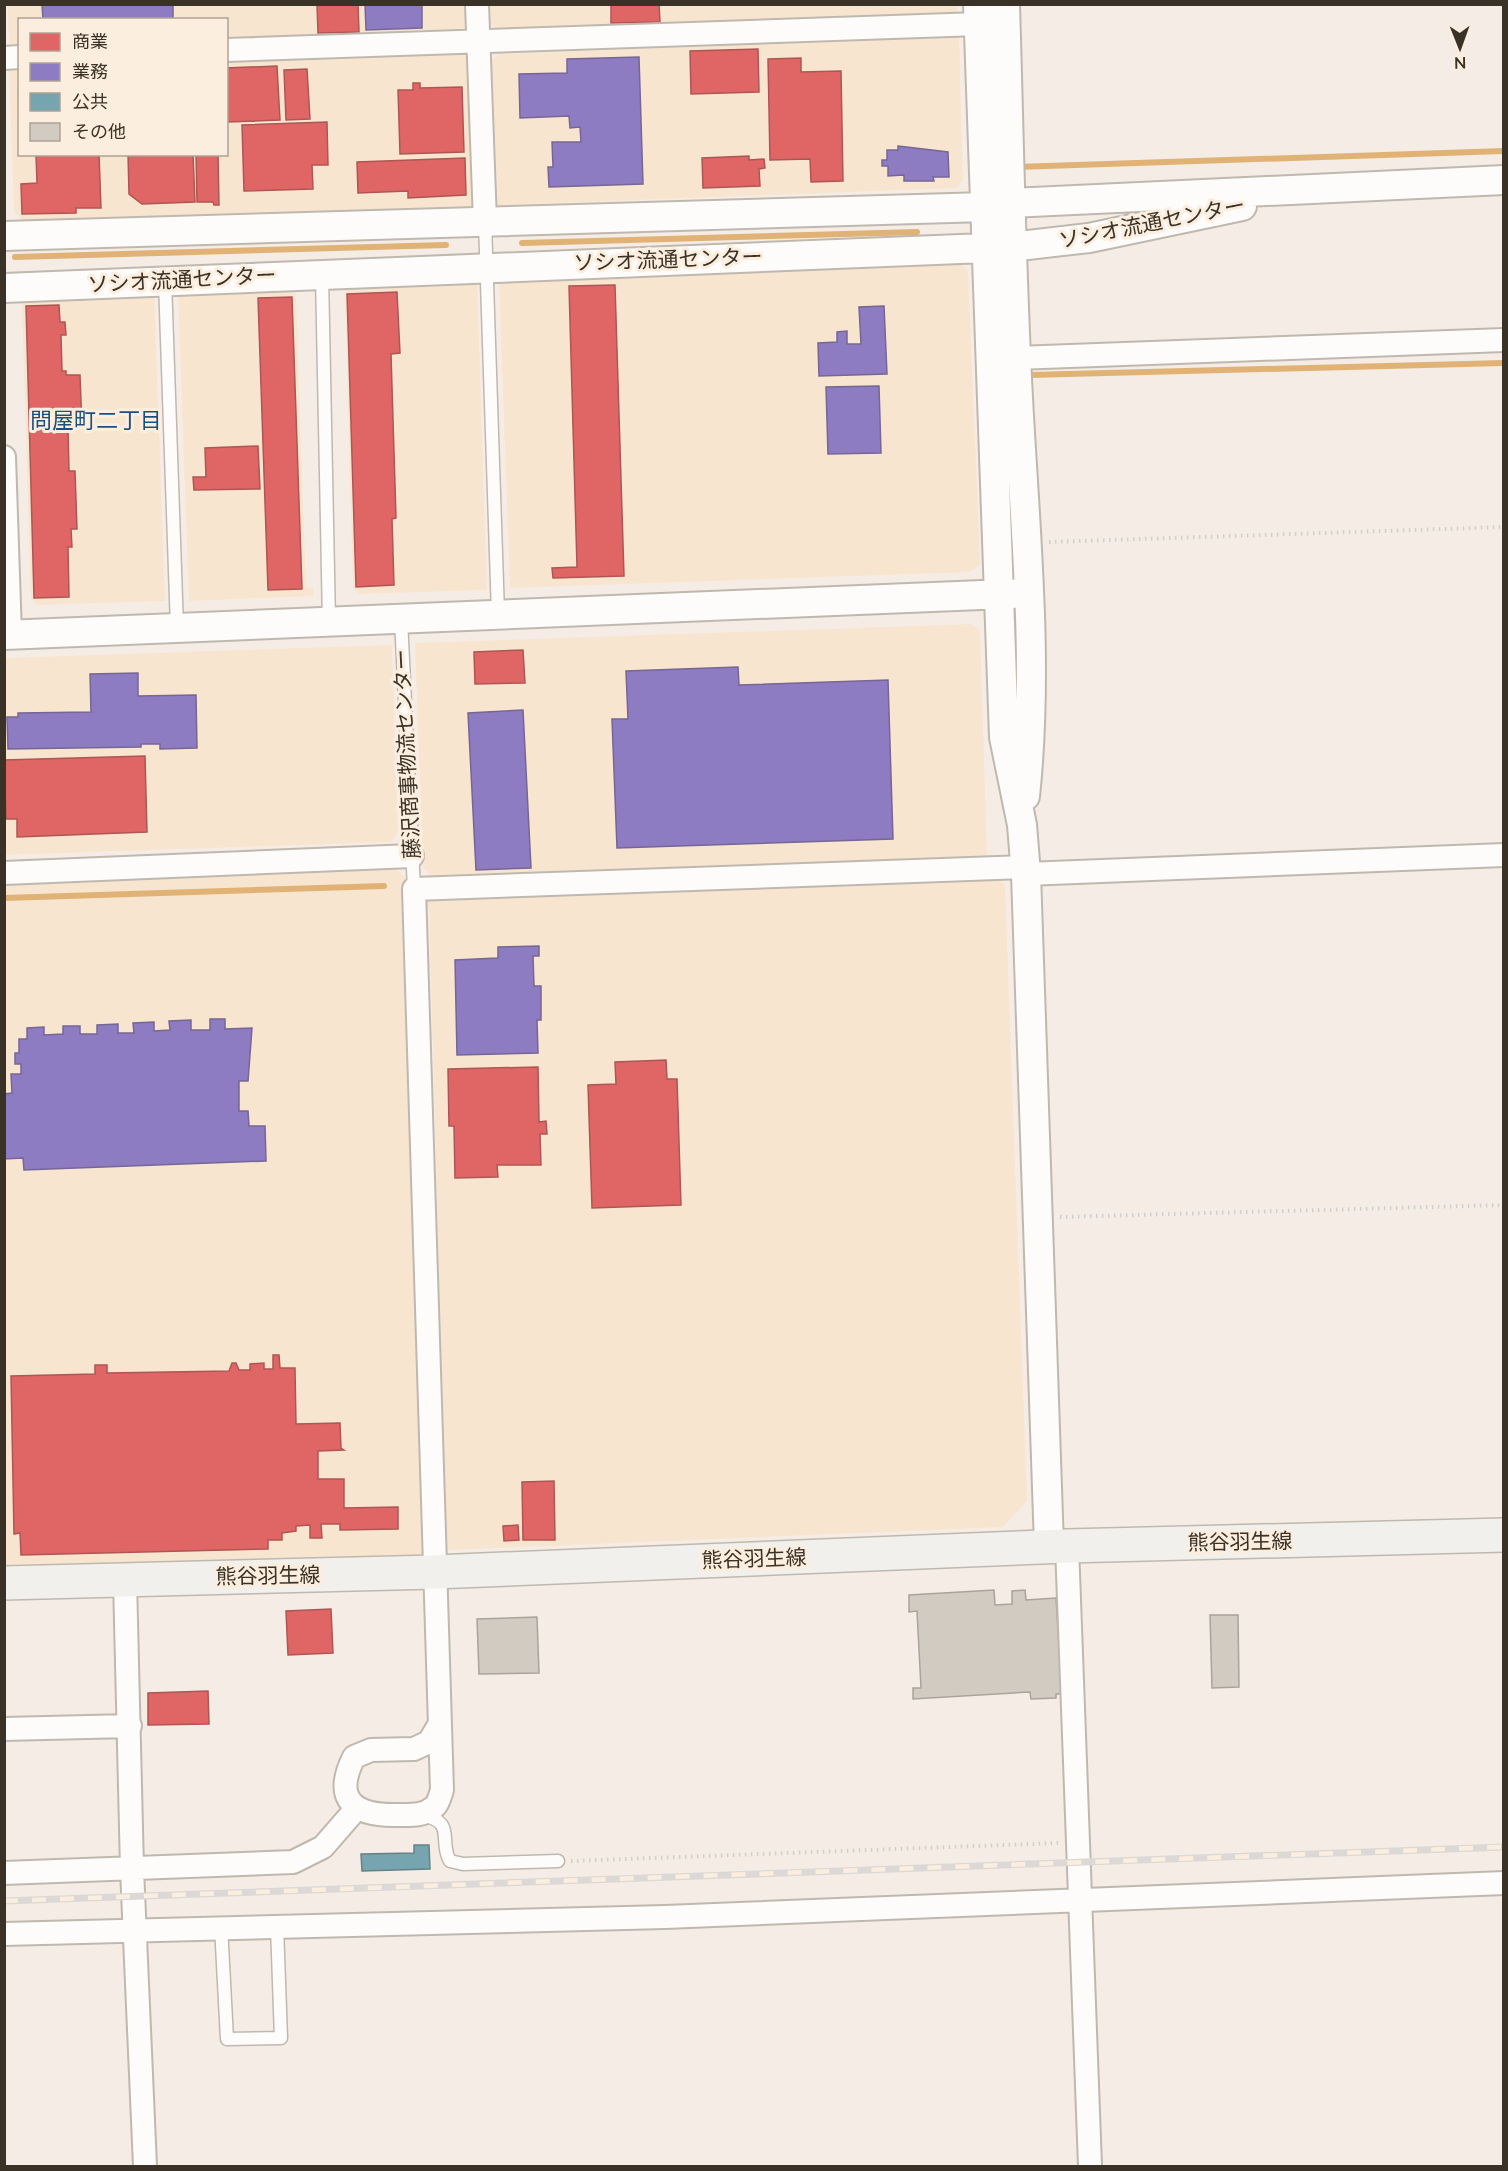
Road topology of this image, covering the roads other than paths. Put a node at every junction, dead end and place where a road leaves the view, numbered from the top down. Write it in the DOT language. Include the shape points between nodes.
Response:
graph roads {
  1 [pos="477,4"];
  2 [pos="1005,4"];
  3 [pos="979,14"];
  4 [pos="479,42"];
  5 [pos="228,50"];
  6 [pos="1503,180"];
  7 [pos="1326,188"];
  8 [pos="998,205"];
  9 [pos="485,222"];
  10 [pos="4,236"];
  11 [pos="998,247"];
  12 [pos="487,267"];
  13 [pos="322,274"];
  14 [pos="165,281"];
  15 [pos="4,288"];
  16 [pos="1503,340"];
  17 [pos="1016,358"];
  18 [pos="4,456"];
  19 [pos="1029,592"];
  20 [pos="1001,594"];
  21 [pos="498,614"];
  22 [pos="401,619"];
  23 [pos="329,622"];
  24 [pos="177,628"];
  25 [pos="7,635"];
  26 [pos="1022,825"];
  27 [pos="1503,855"];
  28 [pos="412,856"];
  29 [pos="1026,871"];
  30 [pos="4,873"];
  31 [pos="414,889"];
  32 [pos="1503,1535"];
  33 [pos="1058,1546"];
  34 [pos="434,1572"];
  35 [pos="125,1580"];
  36 [pos="4,1583"];
  37 [pos="439,1725"];
  38 [pos="130,1726"];
  39 [pos="4,1729"];
  40 [pos="356,1809"];
  41 [pos="420,1815"];
  42 [pos="558,1862"];
  43 [pos="132,1869"];
  44 [pos="4,1873"];
  45 [pos="1503,1882"];
  46 [pos="1081,1899"];
  47 [pos="221,1926"];
  48 [pos="277,1926"];
  49 [pos="134,1929"];
  50 [pos="4,1934"];
  51 [pos="144,2166"];
  52 [pos="1090,2166"];
  1 -- 4 [label="street"];
  2 -- 8 [label="street"];
  3 -- 4 [label="street"];
  3 -- 8 [label="street"];
  4 -- 5 [label="street"];
  4 -- 9 [label="street"];
  6 -- 7 [label="street"];
  7 -- 8 [label="street"];
  7 -- 11 [label="street, ソシオ流通センター" via="1089,238"];
  8 -- 9 [label="street"];
  8 -- 11 [label="street"];
  9 -- 10 [label="street"];
  9 -- 12 [label="lane"];
  11 -- 12 [label="street, ソシオ流通センター"];
  11 -- 17 [label="street"];
  11 -- 20 [label="street"];
  12 -- 13 [label="street, ソシオ流通センター"];
  12 -- 21 [label="lane"];
  13 -- 14 [label="street, ソシオ流通センター"];
  13 -- 23 [label="lane"];
  14 -- 15 [label="street, ソシオ流通センター"];
  14 -- 24 [label="lane"];
  16 -- 17 [label="street"];
  17 -- 19 [label="street"];
  18 -- 25 [label="street"];
  19 -- 20 [label="street"];
  19 -- 26 [label="street" via="1031,743"];
  20 -- 21 [label="street"];
  20 -- 26 [label="street" via="1004,736"];
  21 -- 22 [label="street"];
  22 -- 23 [label="street"];
  22 -- 28 [label="lane, 藤沢商事物流センター"];
  23 -- 24 [label="street"];
  24 -- 25 [label="street"];
  26 -- 29 [label="street"];
  27 -- 29 [label="street"];
  28 -- 30 [label="street"];
  28 -- 31 [label="lane, 藤沢商事物流センター"];
  29 -- 31 [label="street"];
  29 -- 33 [label="street" via="1038,1218"];
  31 -- 34 [label="street"];
  32 -- 33 [label="main road, 熊谷羽生線"];
  33 -- 34 [label="main road, 熊谷羽生線"];
  33 -- 46 [label="street"];
  34 -- 35 [label="main road, 熊谷羽生線"];
  34 -- 37 [label="street"];
  35 -- 36 [label="main road, 熊谷羽生線"];
  35 -- 38 [label="street"];
  37 -- 40 [label="street" via="429,1742 414,1749 371,1750 354,1757 346,1773 346,1792"];
  37 -- 41 [label="street" via="442,1790 436,1806"];
  38 -- 39 [label="street"];
  38 -- 43 [label="street"];
  40 -- 41 [label="street" via="372,1816"];
  40 -- 43 [label="street" via="322,1847 293,1862"];
  41 -- 42 [label="lane" via="441,1823 450,1861"];
  43 -- 44 [label="street"];
  43 -- 49 [label="street"];
  45 -- 46 [label="street"];
  46 -- 48 [label="street" via="665,1917"];
  46 -- 52 [label="street"];
  47 -- 48 [label="street"];
  47 -- 48 [label="lane" via="227,2040 281,2038"];
  47 -- 49 [label="street"];
  49 -- 50 [label="street"];
  49 -- 51 [label="street"];
}
